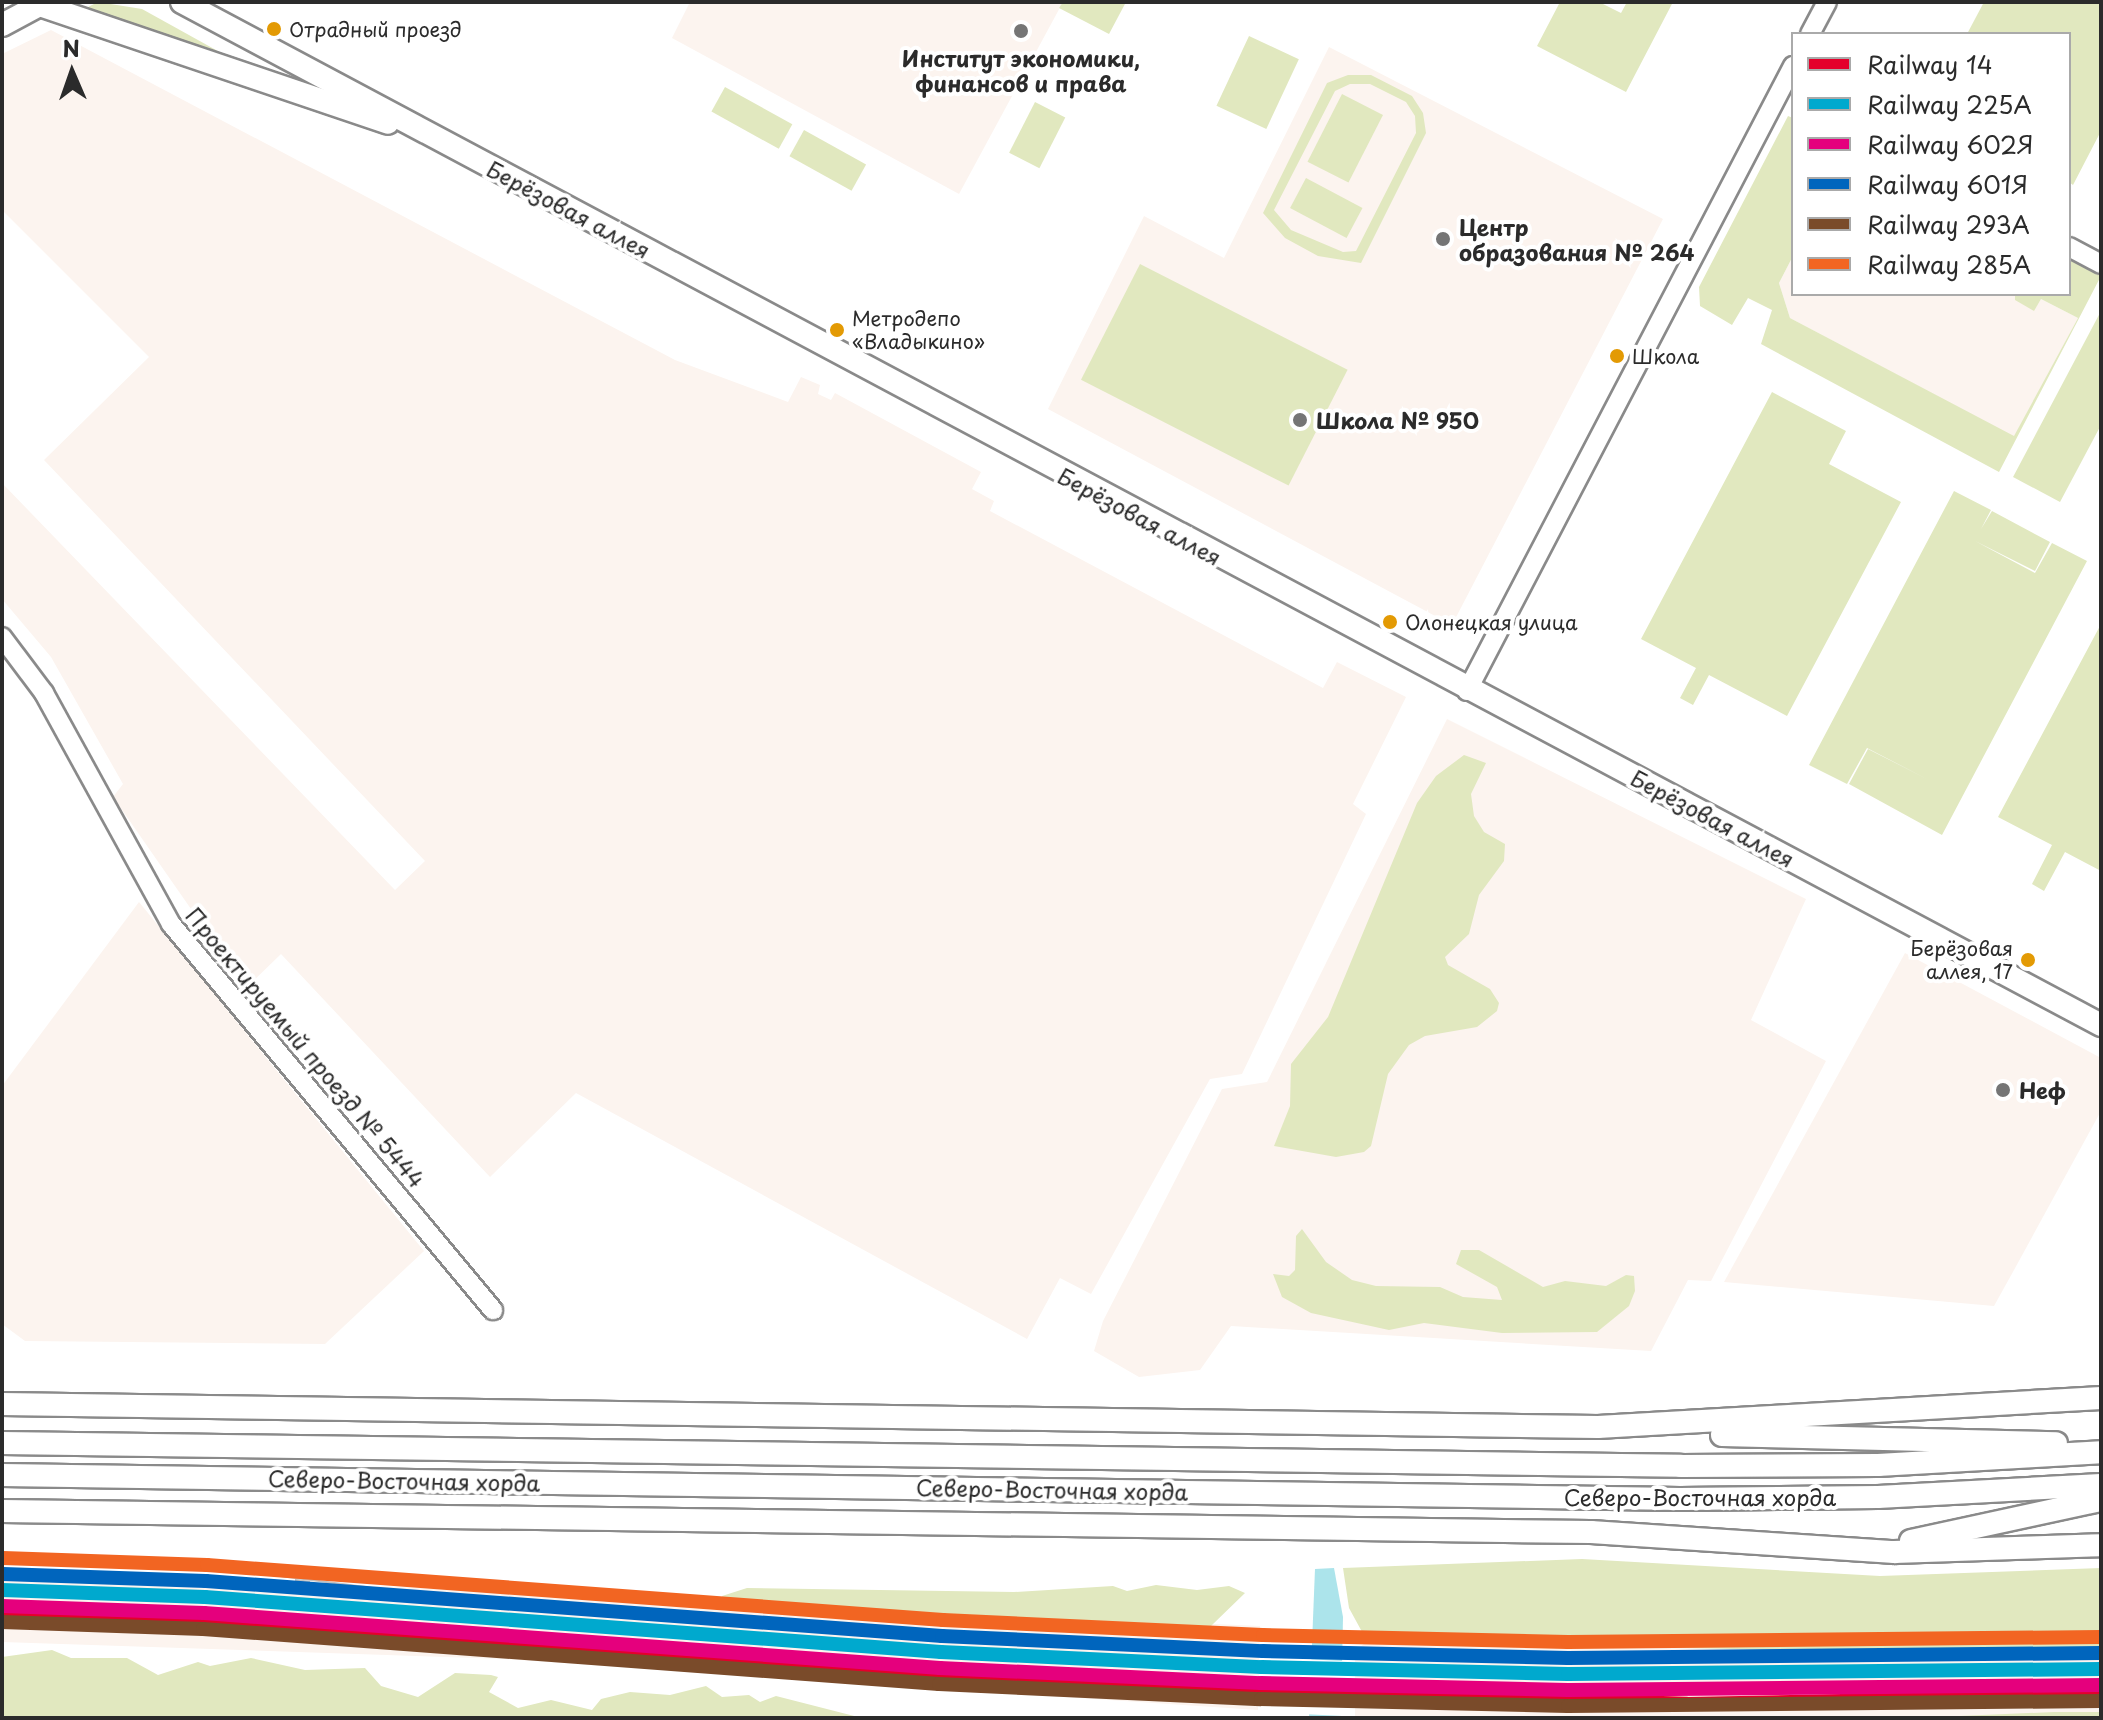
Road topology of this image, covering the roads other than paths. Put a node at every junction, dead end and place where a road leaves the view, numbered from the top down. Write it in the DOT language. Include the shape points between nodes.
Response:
graph roads {
  1 [pos="182,2"];
  2 [pos="1827,2"];
  3 [pos="43,3"];
  4 [pos="2,25"];
  5 [pos="1811,32"];
  6 [pos="1791,75"];
  7 [pos="1785,102"];
  8 [pos="439,139"];
  9 [pos="2071,248"];
  10 [pos="2101,264"];
  11 [pos="2,637"];
  12 [pos="1467,691"];
  13 [pos="2101,1025"];
  14 [pos="493,1310"];
  15 [pos="2101,1398"];
  16 [pos="2,1404"];
  17 [pos="60,1407"];
  18 [pos="2,1411"];
  19 [pos="1598,1427"];
  20 [pos="2,1443"];
  21 [pos="2101,1446"];
  22 [pos="2101,1452"];
  23 [pos="2,1475"];
  24 [pos="2101,1485"];
  25 [pos="2101,1500"];
  26 [pos="6,1511"];
  27 [pos="2101,1545"];
  28 [pos="1818,1549"];
  1 -- 8 [label="main road, Берёзовая аллея"];
  2 -- 5 [label="street"];
  3 -- 4 [label="main road"];
  3 -- 8 [label="main road"];
  6 -- 7 [label="street"];
  7 -- 12 [label="street"];
  8 -- 12 [label="main road, Берёзовая аллея"];
  9 -- 10 [label="street"];
  11 -- 14 [label="street, Проектируемый проезд № 5444" via="44,693 88,782 171,924"];
  12 -- 13 [label="main road, Берёзовая аллея"];
  15 -- 19 [label="main road"];
  16 -- 17 [label="main road"];
  17 -- 18 [label="main road"];
  17 -- 19 [label="main road"];
  19 -- 21 [label="main road"];
  20 -- 22 [label="main road, Северо-Восточная хорда" via="1878,1465"];
  23 -- 24 [label="main road, Северо-Восточная хорда" via="1680,1499 1878,1497"];
  25 -- 28 [label="main road" via="1928,1539"];
  26 -- 28 [label="main road" via="1591,1532"];
  27 -- 28 [label="main road" via="1969,1552"];
}
